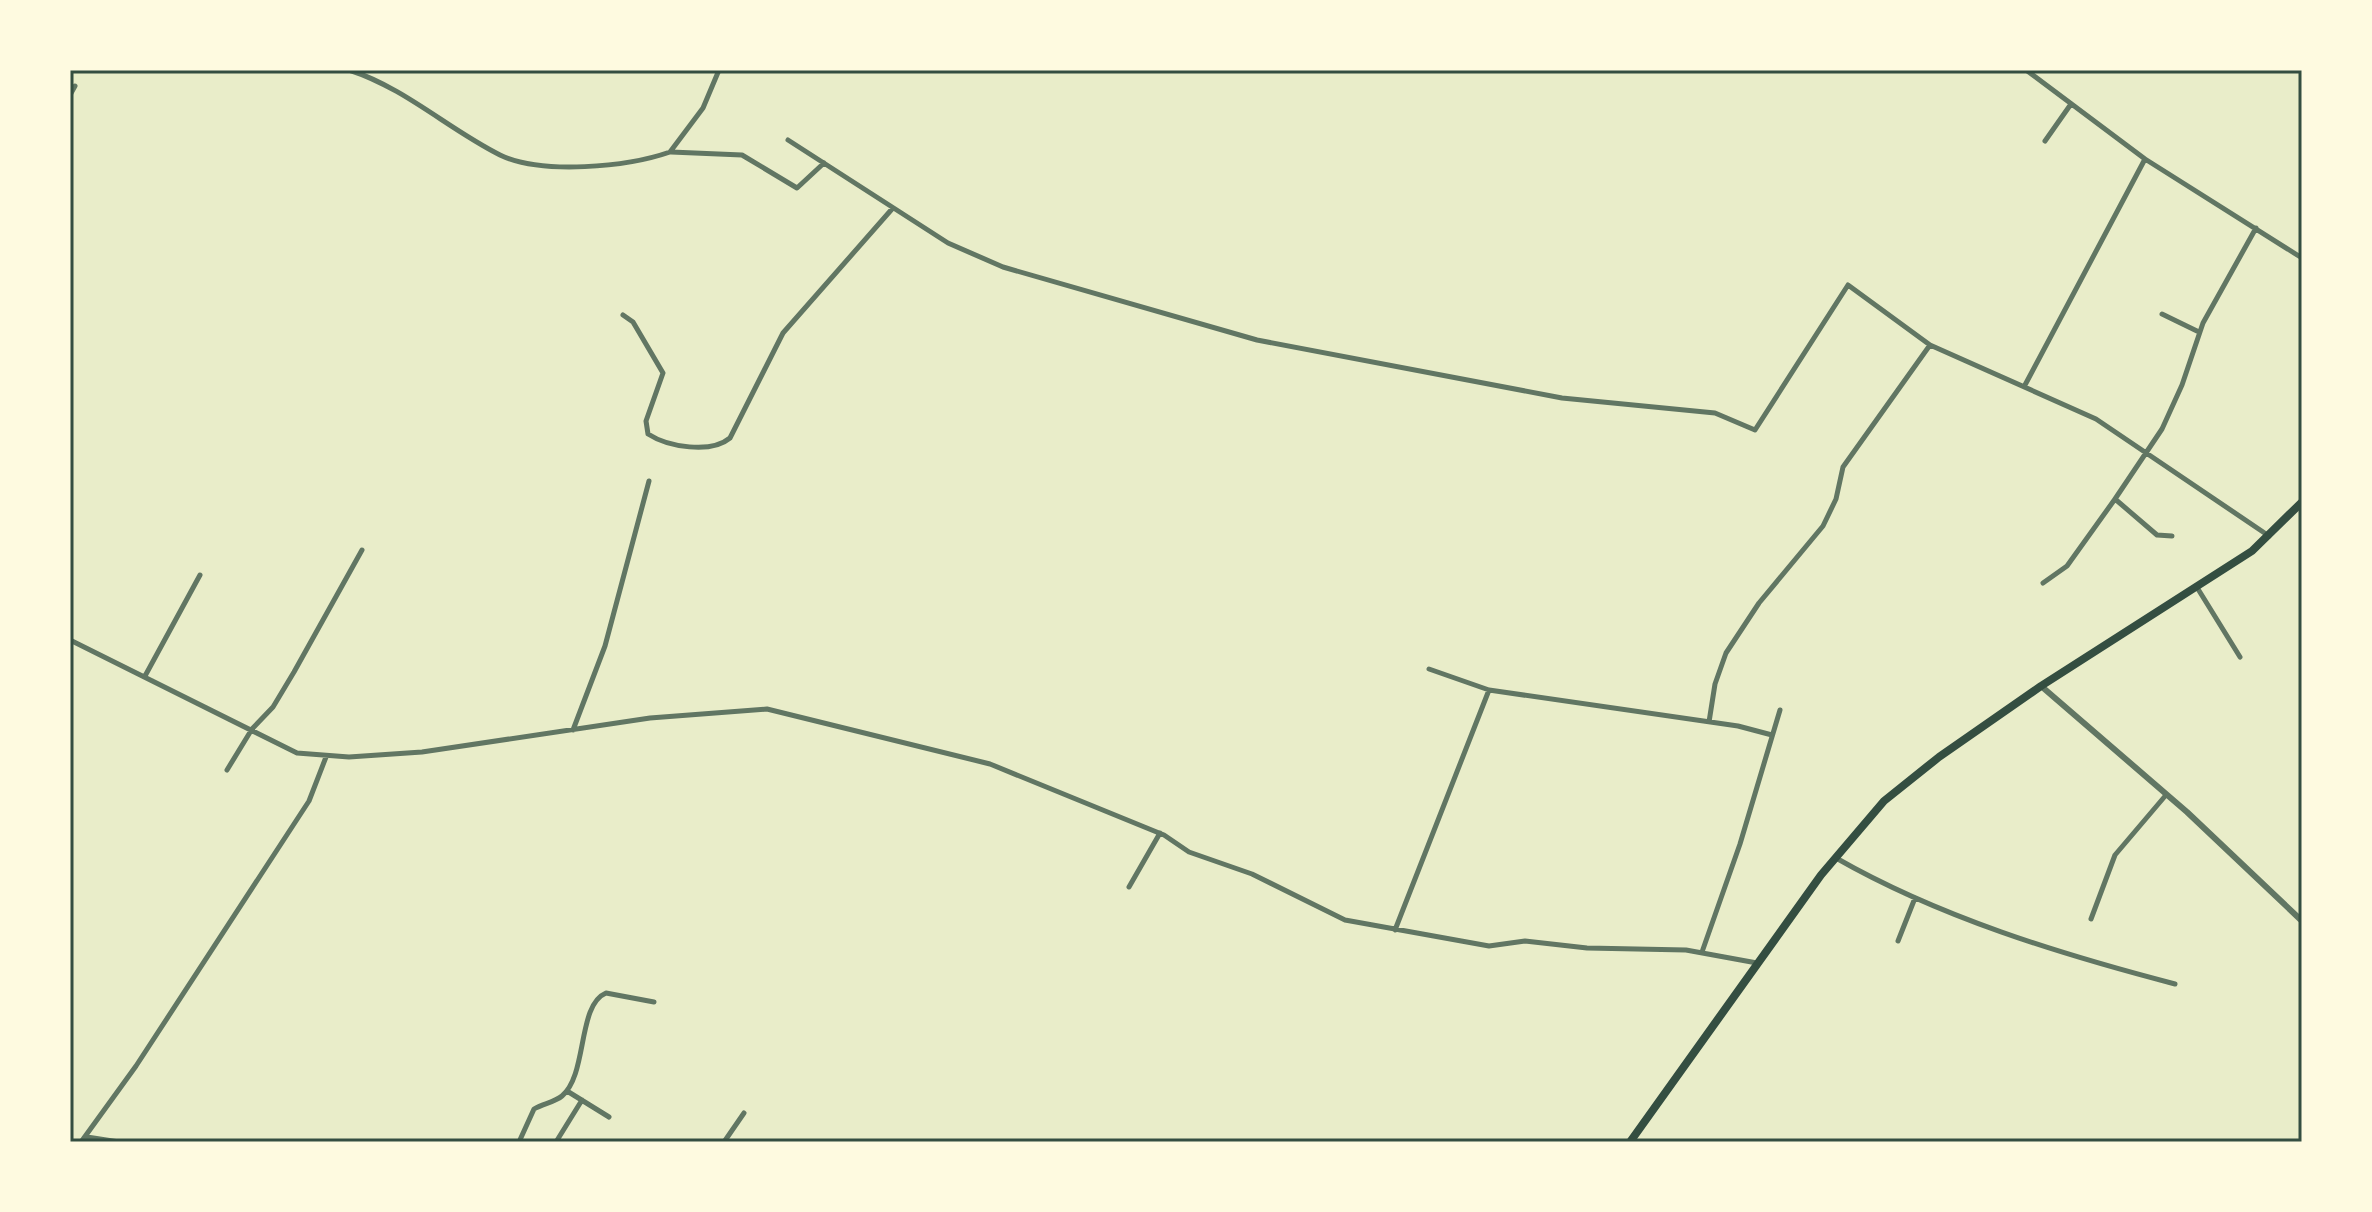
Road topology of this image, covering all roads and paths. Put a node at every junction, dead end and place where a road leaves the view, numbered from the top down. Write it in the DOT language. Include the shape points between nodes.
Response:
graph roads {
  1 [pos="349,70"];
  2 [pos="719,70"];
  3 [pos="2026,70"];
  4 [pos="75,86"];
  5 [pos="70,95"];
  6 [pos="2071,104"];
  7 [pos="788,140"];
  8 [pos="2045,141"];
  9 [pos="670,152"];
  10 [pos="2145,159"];
  11 [pos="824,163"];
  12 [pos="892,209"];
  13 [pos="2256,228"];
  14 [pos="2302,258"];
  15 [pos="2162,314"];
  16 [pos="623,315"];
  17 [pos="2199,332"];
  18 [pos="1930,345"];
  19 [pos="2025,385"];
  20 [pos="2147,451"];
  21 [pos="649,481"];
  22 [pos="2115,499"];
  23 [pos="2302,502"];
  24 [pos="2172,536"];
  25 [pos="2270,536"];
  26 [pos="362,550"];
  27 [pos="200,575"];
  28 [pos="2043,583"];
  29 [pos="2198,589"];
  30 [pos="70,640"];
  31 [pos="2240,657"];
  32 [pos="1429,669"];
  33 [pos="145,676"];
  34 [pos="2041,686"];
  35 [pos="1489,690"];
  36 [pos="1780,710"];
  37 [pos="1709,722"];
  38 [pos="252,729"];
  39 [pos="573,730"];
  40 [pos="1772,735"];
  41 [pos="326,757"];
  42 [pos="227,770"];
  43 [pos="2166,795"];
  44 [pos="1160,833"];
  45 [pos="1836,858"];
  46 [pos="1129,887"];
  47 [pos="1915,898"];
  48 [pos="2091,919"];
  49 [pos="2302,921"];
  50 [pos="1395,930"];
  51 [pos="1898,941"];
  52 [pos="1702,952"];
  53 [pos="1757,963"];
  54 [pos="2175,984"];
  55 [pos="654,1002"];
  56 [pos="567,1091"];
  57 [pos="582,1100"];
  58 [pos="744,1113"];
  59 [pos="609,1117"];
  60 [pos="87,1137"];
  61 [pos="81,1142"];
  62 [pos="119,1142"];
  63 [pos="519,1142"];
  64 [pos="556,1142"];
  65 [pos="724,1142"];
  66 [pos="1630,1142"];
  1 -- 9 [label="street" via="390,86 473,140 518,162 604,165"];
  2 -- 9 [label="street" via="703,108"];
  3 -- 6 [label="street"];
  4 -- 5 [label="street"];
  6 -- 8 [label="street"];
  6 -- 10 [label="street"];
  7 -- 11 [label="street"];
  9 -- 11 [label="street" via="742,155 797,188"];
  10 -- 13 [label="street"];
  10 -- 19 [label="street"];
  11 -- 12 [label="street"];
  12 -- 16 [label="street" via="783,333 730,438 722,444 709,448 648,434 646,421 663,373 633,322"];
  12 -- 18 [label="street" via="989,263 1257,340 1562,398 1715,413 1755,430 1848,285"];
  13 -- 14 [label="street"];
  13 -- 17 [label="street"];
  15 -- 17 [label="street"];
  17 -- 20 [label="street" via="2174,407"];
  18 -- 19 [label="street"];
  18 -- 37 [label="street" via="1843,467 1823,526 1759,603 1726,653"];
  19 -- 20 [label="street"];
  20 -- 22 [label="street"];
  20 -- 25 [label="street"];
  21 -- 39 [label="street" via="605,646"];
  22 -- 24 [label="street" via="2157,535"];
  22 -- 28 [label="street" via="2063,571"];
  23 -- 25 [label="highway"];
  25 -- 29 [label="highway"];
  26 -- 38 [label="street" via="287,684"];
  27 -- 33 [label="street"];
  29 -- 31 [label="street"];
  29 -- 34 [label="highway"];
  30 -- 33 [label="street"];
  32 -- 35 [label="street"];
  33 -- 38 [label="street"];
  34 -- 43 [label="street"];
  34 -- 45 [label="highway" via="1893,793"];
  35 -- 37 [label="street"];
  35 -- 50 [label="street"];
  36 -- 40 [label="street"];
  37 -- 40 [label="street"];
  38 -- 41 [label="street" via="297,753"];
  38 -- 42 [label="street"];
  39 -- 41 [label="street" via="422,752"];
  39 -- 44 [label="street" via="709,711 767,709 990,764"];
  40 -- 52 [label="street"];
  41 -- 60 [label="street" via="309,801"];
  43 -- 48 [label="street" via="2115,855"];
  43 -- 49 [label="street"];
  44 -- 46 [label="street"];
  44 -- 50 [label="street" via="1189,852 1252,874 1345,920"];
  45 -- 47 [label="street"];
  45 -- 53 [label="highway"];
  47 -- 51 [label="street"];
  47 -- 54 [label="street" via="2076,956"];
  50 -- 52 [label="street" via="1489,946 1525,941"];
  52 -- 53 [label="street"];
  53 -- 66 [label="highway"];
  55 -- 56 [label="street" via="600,995"];
  56 -- 57 [label="street"];
  56 -- 63 [label="street" via="534,1109"];
  57 -- 59 [label="street"];
  57 -- 64 [label="street"];
  58 -- 65 [label="street"];
  60 -- 61 [label="street"];
  60 -- 62 [label="street"];
}
